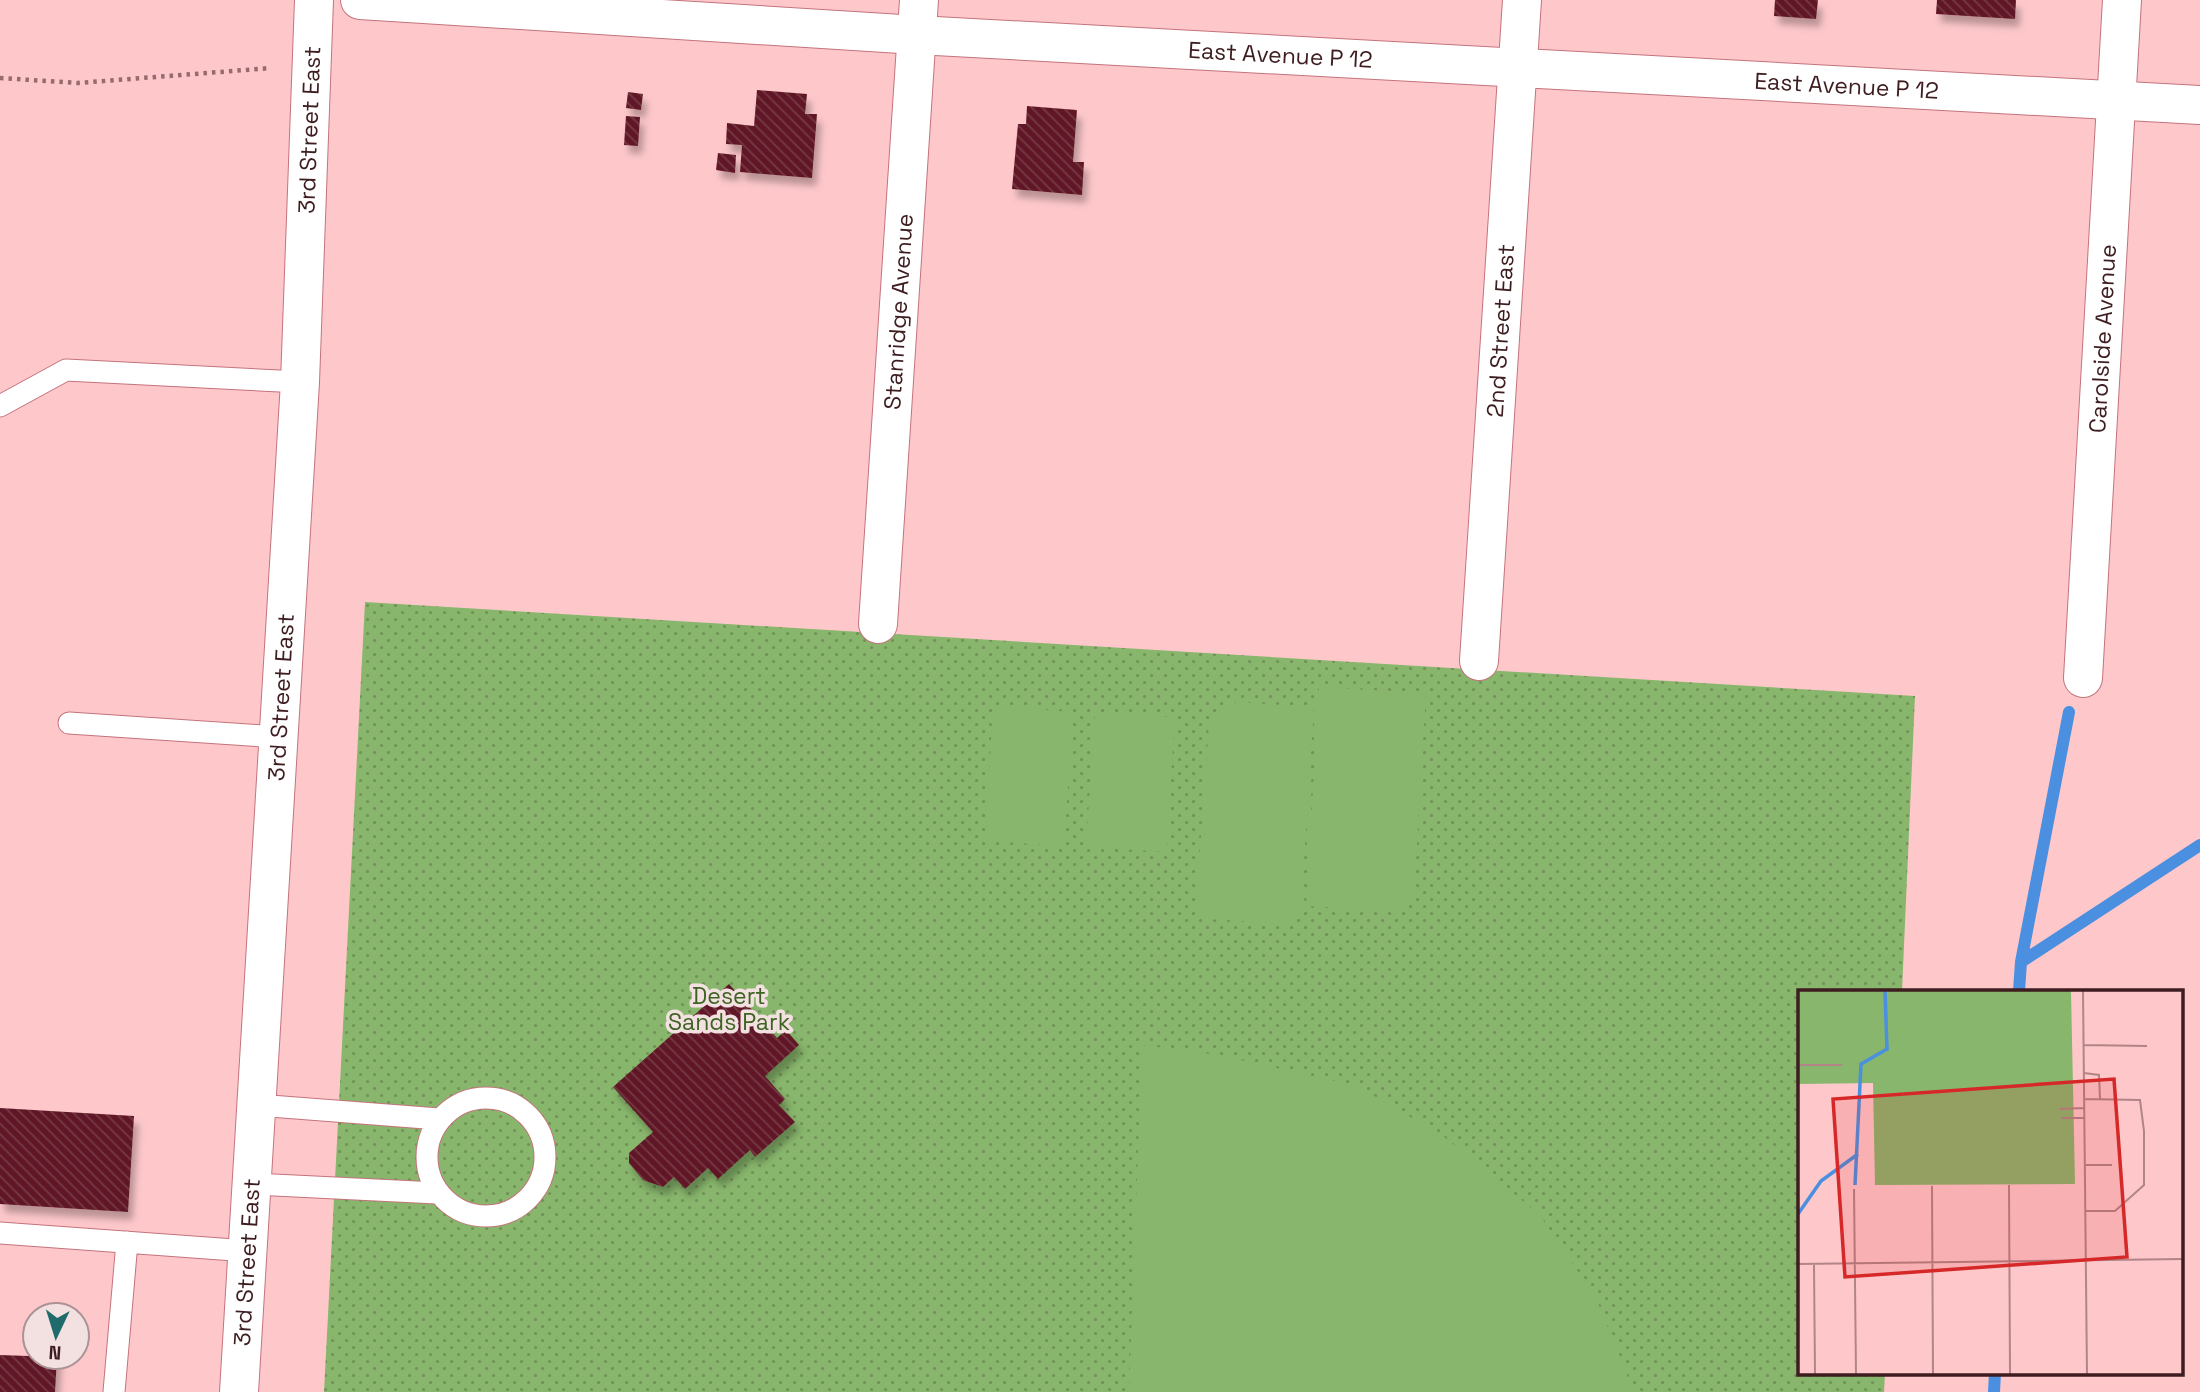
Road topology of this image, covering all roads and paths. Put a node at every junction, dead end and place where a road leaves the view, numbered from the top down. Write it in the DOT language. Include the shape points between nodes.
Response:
graph roads {
  1 [pos="314,0"];
  2 [pos="360,0"];
  3 [pos="1522,0"];
  4 [pos="2122,0"];
  5 [pos="918,17"];
  6 [pos="311,67"];
  7 [pos="1518,67"];
  8 [pos="0,78"];
  9 [pos="2116,100"];
  10 [pos="2200,105"];
  11 [pos="300,382"];
  12 [pos="0,406"];
  13 [pos="878,624"];
  14 [pos="1479,661"];
  15 [pos="2083,678"];
  16 [pos="69,723"];
  17 [pos="278,737"];
  18 [pos="257,1105"];
  19 [pos="439,1119"];
  20 [pos="252,1184"];
  21 [pos="437,1193"];
  22 [pos="0,1233"];
  23 [pos="127,1242"];
  24 [pos="248,1251"];
  25 [pos="114,1392"];
  26 [pos="239,1392"];
  1 -- 6 [label="street, 3rd Street East"];
  2 -- 5 [label="street, East Avenue P 12"];
  3 -- 7 [label="street, 2nd Street East"];
  4 -- 9 [label="street, Carolside Avenue"];
  5 -- 7 [label="street, East Avenue P 12"];
  5 -- 13 [label="street, Stanridge Avenue"];
  6 -- 8 [label="path" via="78,83"];
  6 -- 11 [label="street, 3rd Street East"];
  7 -- 9 [label="street, East Avenue P 12"];
  7 -- 14 [label="street, 2nd Street East"];
  9 -- 10 [label="street, East Avenue P 12"];
  9 -- 15 [label="street, Carolside Avenue"];
  11 -- 12 [label="lane" via="66,370"];
  11 -- 17 [label="street, 3rd Street East"];
  16 -- 17 [label="lane"];
  17 -- 18 [label="street, 3rd Street East"];
  18 -- 19 [label="lane"];
  18 -- 20 [label="street, 3rd Street East"];
  19 -- 21 [label="lane" via="427,1156"];
  19 -- 21 [label="lane" via="472,1099 511,1102 528,1113 546,1147 539,1186 510,1212 471,1214"];
  20 -- 21 [label="lane"];
  20 -- 24 [label="street, 3rd Street East"];
  22 -- 23 [label="lane"];
  23 -- 24 [label="lane"];
  23 -- 25 [label="lane"];
  24 -- 26 [label="street, 3rd Street East"];
}
